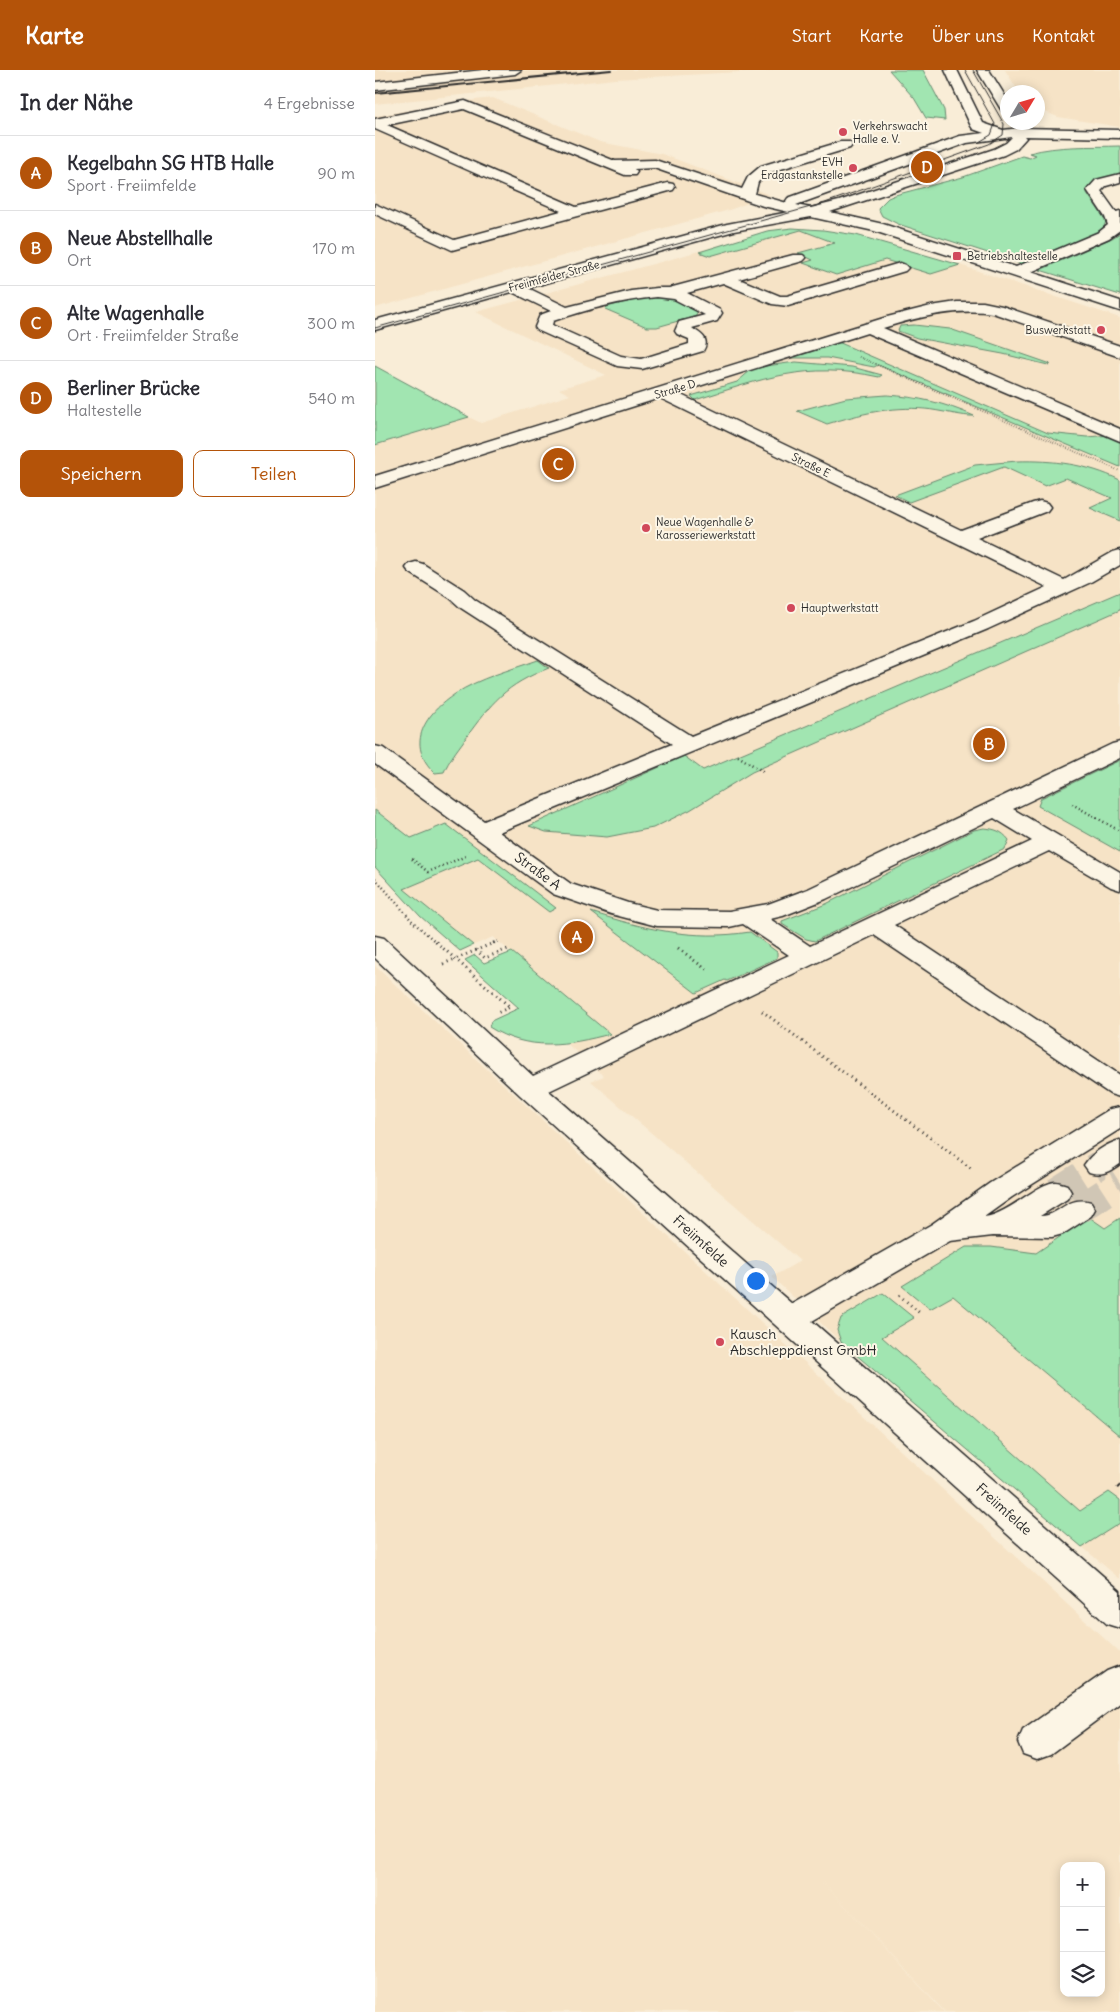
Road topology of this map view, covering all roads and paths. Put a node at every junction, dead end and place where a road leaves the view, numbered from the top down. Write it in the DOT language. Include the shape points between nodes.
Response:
graph roads {
  1 [pos="515,70"];
  2 [pos="951,70"];
  3 [pos="983,70"];
  4 [pos="375,86"];
  5 [pos="1000,97"];
  6 [pos="375,124"];
  7 [pos="978,126"];
  8 [pos="1012,132"];
  9 [pos="1120,134"];
  10 [pos="965,139"];
  11 [pos="1120,139"];
  12 [pos="845,145"];
  13 [pos="614,165"];
  14 [pos="1120,178"];
  15 [pos="748,196"];
  16 [pos="781,205"];
  17 [pos="375,208"];
  18 [pos="574,212"];
  19 [pos="824,212"];
  20 [pos="1116,216"];
  21 [pos="732,227"];
  22 [pos="798,258"];
  23 [pos="771,266"];
  24 [pos="900,268"];
  25 [pos="1017,272"];
  26 [pos="725,278"];
  27 [pos="513,287"];
  28 [pos="829,289"];
  29 [pos="670,293"];
  30 [pos="1120,306"];
  31 [pos="565,312"];
  32 [pos="375,325"];
  33 [pos="868,328"];
  34 [pos="824,342"];
  35 [pos="1120,352"];
  36 [pos="663,393"];
  37 [pos="1120,436"];
  38 [pos="1120,471"];
  39 [pos="375,482"];
  40 [pos="1040,506"];
  41 [pos="960,537"];
  42 [pos="1120,556"];
  43 [pos="416,568"];
  44 [pos="1063,587"];
  45 [pos="688,744"];
  46 [pos="1120,749"];
  47 [pos="375,753"];
  48 [pos="1080,800"];
  49 [pos="995,808"];
  50 [pos="482,830"];
  51 [pos="1120,831"];
  52 [pos="1051,841"];
  53 [pos="471,854"];
  54 [pos="412,859"];
  55 [pos="375,878"];
  56 [pos="1120,882"];
  57 [pos="738,917"];
  58 [pos="875,924"];
  59 [pos="375,944"];
  60 [pos="672,944"];
  61 [pos="508,949"];
  62 [pos="476,950"];
  63 [pos="808,956"];
  64 [pos="736,991"];
  65 [pos="464,1028"];
  66 [pos="1120,1088"];
  67 [pos="530,1089"];
  68 [pos="1120,1116"];
  69 [pos="1001,1190"];
  70 [pos="1056,1192"];
  71 [pos="1080,1209"];
  72 [pos="993,1226"];
  73 [pos="943,1231"];
  74 [pos="901,1297"];
  75 [pos="921,1314"];
  76 [pos="790,1320"];
  77 [pos="1120,1613"];
  78 [pos="1120,1682"];
  79 [pos="1037,1742"];
  1 -- 4 [label="street"];
  2 -- 7 [label="street"];
  3 -- 5 [label="street"];
  6 -- 13 [label="street" via="465,105"];
  6 -- 18 [label="street"];
  7 -- 8 [label="street"];
  7 -- 10 [label="street"];
  8 -- 9 [label="street"];
  8 -- 10 [label="street"];
  8 -- 11 [label="street"];
  8 -- 19 [label="street" via="852,189 828,202"];
  10 -- 16 [label="street, Freiimfelder Straße"];
  12 -- 15 [label="street" via="766,169 748,184"];
  13 -- 15 [label="street" via="655,164"];
  13 -- 18 [label="street" via="668,188"];
  14 -- 20 [label="street" via="1101,182 1094,190"];
  15 -- 16 [label="street"];
  16 -- 19 [label="street"];
  16 -- 21 [label="street, Freiimfelder Straße"];
  17 -- 18 [label="street" via="452,245"];
  19 -- 21 [label="street, Freiimfelder Straße"];
  19 -- 25 [label="street"];
  20 -- 25 [label="street" via="1115,227 1104,235"];
  21 -- 27 [label="street, Freiimfelder Straße"];
  22 -- 23 [label="street"];
  23 -- 26 [label="street"];
  23 -- 28 [label="street"];
  24 -- 28 [label="street"];
  25 -- 30 [label="street"];
  26 -- 28 [label="street" via="778,301"];
  26 -- 29 [label="street"];
  27 -- 31 [label="street"];
  27 -- 32 [label="street, Freiimfelder Straße"];
  29 -- 31 [label="street" via="650,292"];
  29 -- 31 [label="street" via="714,313 711,318 685,325 683,331 697,337 697,347 642,364 617,361 543,327 546,318"];
  33 -- 34 [label="street, Straße D"];
  33 -- 35 [label="street, Straße D" via="940,309 977,306 996,309"];
  33 -- 37 [label="street"];
  34 -- 36 [label="street, Straße D"];
  34 -- 38 [label="path"];
  36 -- 39 [label="street, Straße D"];
  36 -- 41 [label="street, Straße E"];
  40 -- 41 [label="street"];
  41 -- 44 [label="street, Straße E"];
  42 -- 44 [label="street"];
  43 -- 45 [label="street"];
  44 -- 45 [label="street" via="981,625"];
  45 -- 50 [label="street"];
  46 -- 49 [label="street, Straße A"];
  47 -- 50 [label="street, Straße A"];
  48 -- 51 [label="path" via="1072,804"];
  49 -- 52 [label="street"];
  49 -- 57 [label="street, Straße A" via="817,894 774,910"];
  50 -- 57 [label="street, Straße A" via="562,889 619,909 657,918"];
  52 -- 56 [label="street"];
  52 -- 58 [label="street"];
  53 -- 54 [label="path" via="428,872"];
  55 -- 65 [label="path" via="413,922 510,1007"];
  57 -- 63 [label="street"];
  58 -- 63 [label="street"];
  58 -- 66 [label="street"];
  59 -- 65 [label="street, Freiimfelde"];
  60 -- 64 [label="path"];
  61 -- 62 [label="path" via="485,958"];
  63 -- 64 [label="street"];
  64 -- 67 [label="street"];
  64 -- 69 [label="path"];
  65 -- 67 [label="street, Freiimfelde"];
  67 -- 76 [label="street, Freiimfelde"];
  68 -- 69 [label="street"];
  69 -- 73 [label="street"];
  70 -- 72 [label="street" via="1028,1210"];
  71 -- 72 [label="street" via="1052,1227"];
  72 -- 73 [label="street"];
  73 -- 76 [label="street"];
  74 -- 75 [label="path"];
  76 -- 77 [label="street, Freiimfelde"];
  78 -- 79 [label="street"];
}
